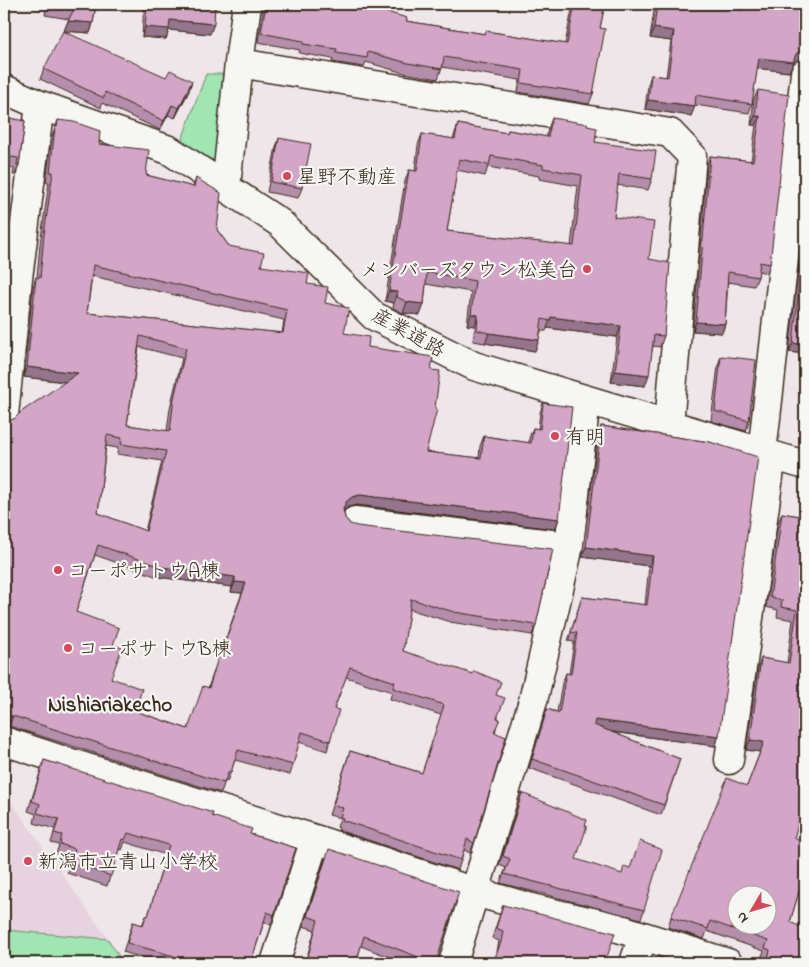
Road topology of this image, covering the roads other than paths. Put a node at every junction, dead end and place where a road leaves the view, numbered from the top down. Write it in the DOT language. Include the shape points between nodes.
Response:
graph roads {
  1 [pos="247,4"];
  2 [pos="239,63"];
  3 [pos="805,74"];
  4 [pos="4,89"];
  5 [pos="40,105"];
  6 [pos="226,187"];
  7 [pos="586,400"];
  8 [pos="4,415"];
  9 [pos="669,425"];
  10 [pos="767,454"];
  11 [pos="805,466"];
  12 [pos="355,521"];
  13 [pos="569,546"];
  14 [pos="4,741"];
  15 [pos="729,760"];
  16 [pos="315,838"];
  17 [pos="475,892"];
  18 [pos="642,936"];
  19 [pos="276,963"];
  20 [pos="453,963"];
  21 [pos="634,963"];
  22 [pos="728,963"];
  1 -- 2 [label="street"];
  2 -- 6 [label="street"];
  2 -- 9 [label="street" via="670,133 692,156"];
  3 -- 10 [label="street"];
  4 -- 5 [label="street, 産業道路"];
  5 -- 6 [label="street, 産業道路" via="170,150"];
  5 -- 8 [label="street"];
  6 -- 7 [label="street, 産業道路" via="280,223 374,316 474,366"];
  7 -- 9 [label="street, 産業道路"];
  7 -- 13 [label="street"];
  9 -- 10 [label="street, 産業道路"];
  10 -- 11 [label="street, 産業道路"];
  10 -- 15 [label="street"];
  12 -- 13 [label="street"];
  13 -- 17 [label="street" via="533,702"];
  14 -- 16 [label="street"];
  16 -- 17 [label="street"];
  16 -- 19 [label="street"];
  17 -- 18 [label="street"];
  17 -- 20 [label="street"];
  18 -- 21 [label="street"];
  18 -- 22 [label="street"];
}
